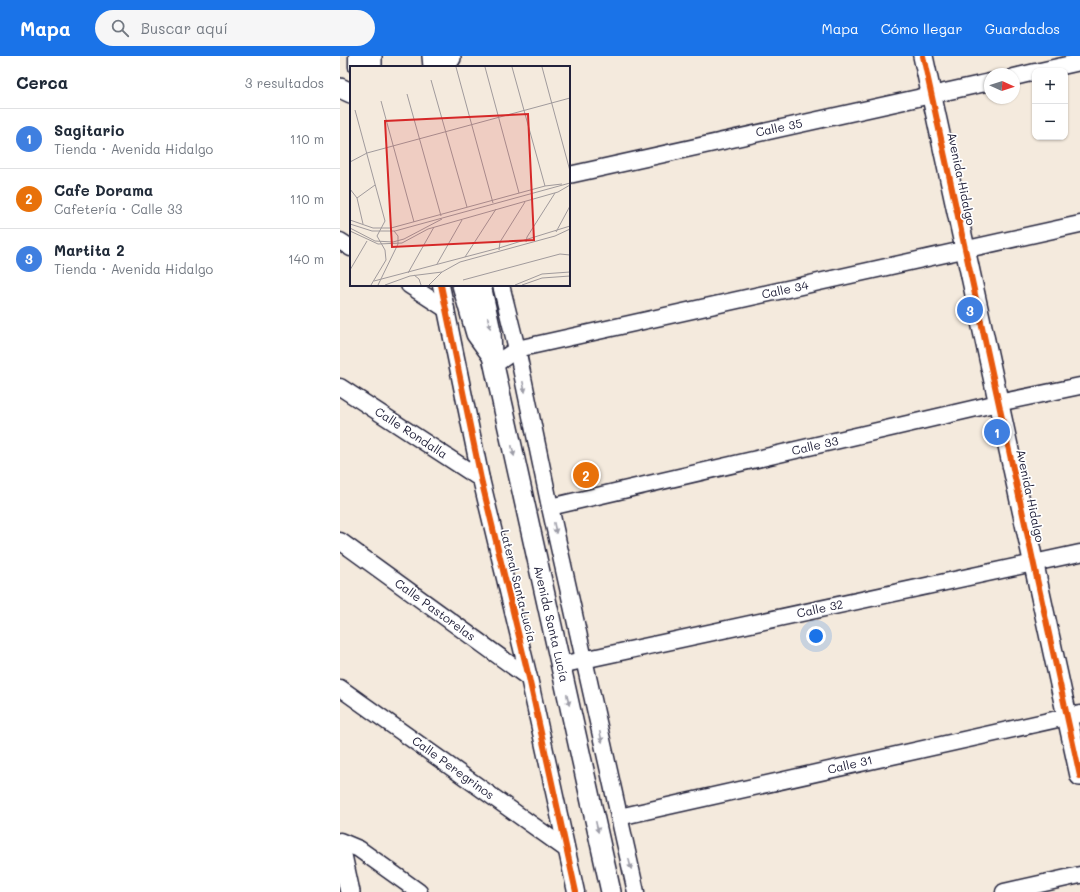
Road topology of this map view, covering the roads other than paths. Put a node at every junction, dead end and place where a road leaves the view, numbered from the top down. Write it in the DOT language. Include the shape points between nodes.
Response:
graph roads {
  1 [pos="357,56"];
  2 [pos="923,56"];
  3 [pos="446,61"];
  4 [pos="1080,62"];
  5 [pos="358,66"];
  6 [pos="435,66"];
  7 [pos="1053,68"];
  8 [pos="1032,73"];
  9 [pos="1020,75"];
  10 [pos="984,83"];
  11 [pos="340,88"];
  12 [pos="350,93"];
  13 [pos="932,94"];
  14 [pos="570,175"];
  15 [pos="1080,224"];
  16 [pos="340,241"];
  17 [pos="350,247"];
  18 [pos="965,251"];
  19 [pos="410,286"];
  20 [pos="440,286"];
  21 [pos="462,286"];
  22 [pos="481,286"];
  23 [pos="501,286"];
  24 [pos="446,309"];
  25 [pos="517,349"];
  26 [pos="493,360"];
  27 [pos="1080,386"];
  28 [pos="340,387"];
  29 [pos="998,404"];
  30 [pos="481,479"];
  31 [pos="550,507"];
  32 [pos="340,542"];
  33 [pos="1080,553"];
  34 [pos="1034,563"];
  35 [pos="584,660"];
  36 [pos="560,665"];
  37 [pos="529,678"];
  38 [pos="340,688"];
  39 [pos="1073,716"];
  40 [pos="1080,776"];
  41 [pos="620,817"];
  42 [pos="340,841"];
  43 [pos="340,846"];
  44 [pos="566,849"];
  45 [pos="1080,875"];
  46 [pos="350,892"];
  47 [pos="419,892"];
  48 [pos="576,892"];
  49 [pos="611,892"];
  50 [pos="636,892"];
  51 [pos="1004,892"];
  1 -- 5 [label="street"];
  2 -- 13 [label="street, Avenida Hidalgo"];
  3 -- 6 [label="street"];
  4 -- 7 [label="street"];
  8 -- 9 [label="street"];
  10 -- 13 [label="street, Calle 35"];
  11 -- 12 [label="street"];
  13 -- 14 [label="street, Calle 35"];
  13 -- 18 [label="street, Avenida Hidalgo"];
  15 -- 18 [label="street, Calle 34"];
  16 -- 17 [label="street"];
  18 -- 25 [label="street, Calle 34"];
  18 -- 29 [label="street, Avenida Hidalgo"];
  19 -- 24 [label="street"];
  20 -- 24 [label="street, Lateral Santa Lucía"];
  21 -- 26 [label="street, Avenida Santa Lucía" via="476,334"];
  22 -- 26 [label="street, Avenida Santa Lucía, one-way" via="491,331"];
  23 -- 25 [label="street"];
  24 -- 30 [label="street, Lateral Santa Lucía"];
  25 -- 26 [label="street, Calle 34"];
  25 -- 31 [label="street, one-way"];
  26 -- 36 [label="street, Avenida Santa Lucía, one-way"];
  27 -- 29 [label="street, Calle 33"];
  28 -- 30 [label="street, Calle Rondalla"];
  29 -- 31 [label="street, Calle 33"];
  29 -- 34 [label="street, Avenida Hidalgo"];
  30 -- 37 [label="street, Lateral Santa Lucía"];
  31 -- 35 [label="street, one-way"];
  32 -- 37 [label="street, Calle Pastorelas"];
  33 -- 34 [label="street, Calle 32"];
  34 -- 35 [label="street, Calle 32"];
  34 -- 39 [label="street, Avenida Hidalgo"];
  35 -- 36 [label="street, Calle 32"];
  35 -- 41 [label="street, one-way"];
  36 -- 49 [label="street, Avenida Santa Lucía, one-way"];
  37 -- 44 [label="street, Lateral Santa Lucía"];
  38 -- 44 [label="street, Calle Peregrinos"];
  39 -- 40 [label="street, Avenida Hidalgo"];
  39 -- 41 [label="street, Calle 31"];
  41 -- 50 [label="street, one-way"];
  42 -- 47 [label="street" via="359,849"];
  43 -- 46 [label="street"];
  44 -- 48 [label="street, Lateral Santa Lucía"];
  45 -- 51 [label="street"];
}
